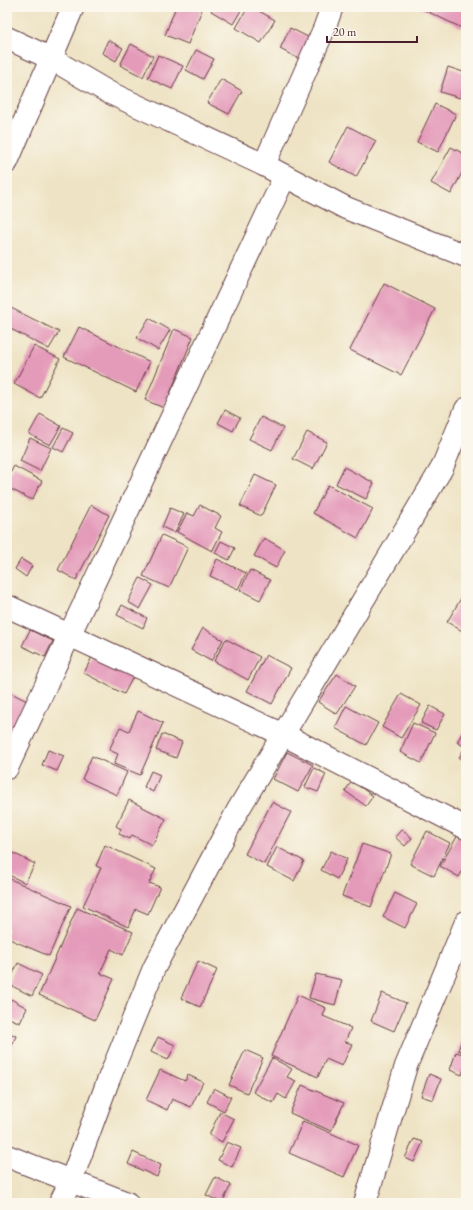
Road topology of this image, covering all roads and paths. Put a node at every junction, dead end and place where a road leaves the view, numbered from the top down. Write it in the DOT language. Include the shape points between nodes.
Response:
graph roads {
  1 [pos="73,7"];
  2 [pos="332,7"];
  3 [pos="7,38"];
  4 [pos="50,58"];
  5 [pos="7,162"];
  6 [pos="264,165"];
  7 [pos="285,176"];
  8 [pos="466,256"];
  9 [pos="466,409"];
  10 [pos="7,606"];
  11 [pos="69,635"];
  12 [pos="284,735"];
  13 [pos="7,768"];
  14 [pos="466,828"];
  15 [pos="466,922"];
  16 [pos="7,1156"];
  17 [pos="71,1181"];
  18 [pos="60,1203"];
  19 [pos="128,1203"];
  20 [pos="365,1203"];
  1 -- 4 [label="street"];
  2 -- 6 [label="street"];
  3 -- 4 [label="street"];
  4 -- 5 [label="street"];
  4 -- 6 [label="street" via="108,92"];
  6 -- 7 [label="street"];
  7 -- 8 [label="street" via="346,208"];
  7 -- 11 [label="street"];
  9 -- 12 [label="street" via="442,468"];
  10 -- 11 [label="street"];
  11 -- 12 [label="street"];
  11 -- 13 [label="street"];
  12 -- 14 [label="street"];
  12 -- 17 [label="street" via="238,810 154,968"];
  15 -- 20 [label="street" via="406,1066"];
  16 -- 17 [label="street"];
  17 -- 18 [label="street"];
  17 -- 19 [label="street"];
}
